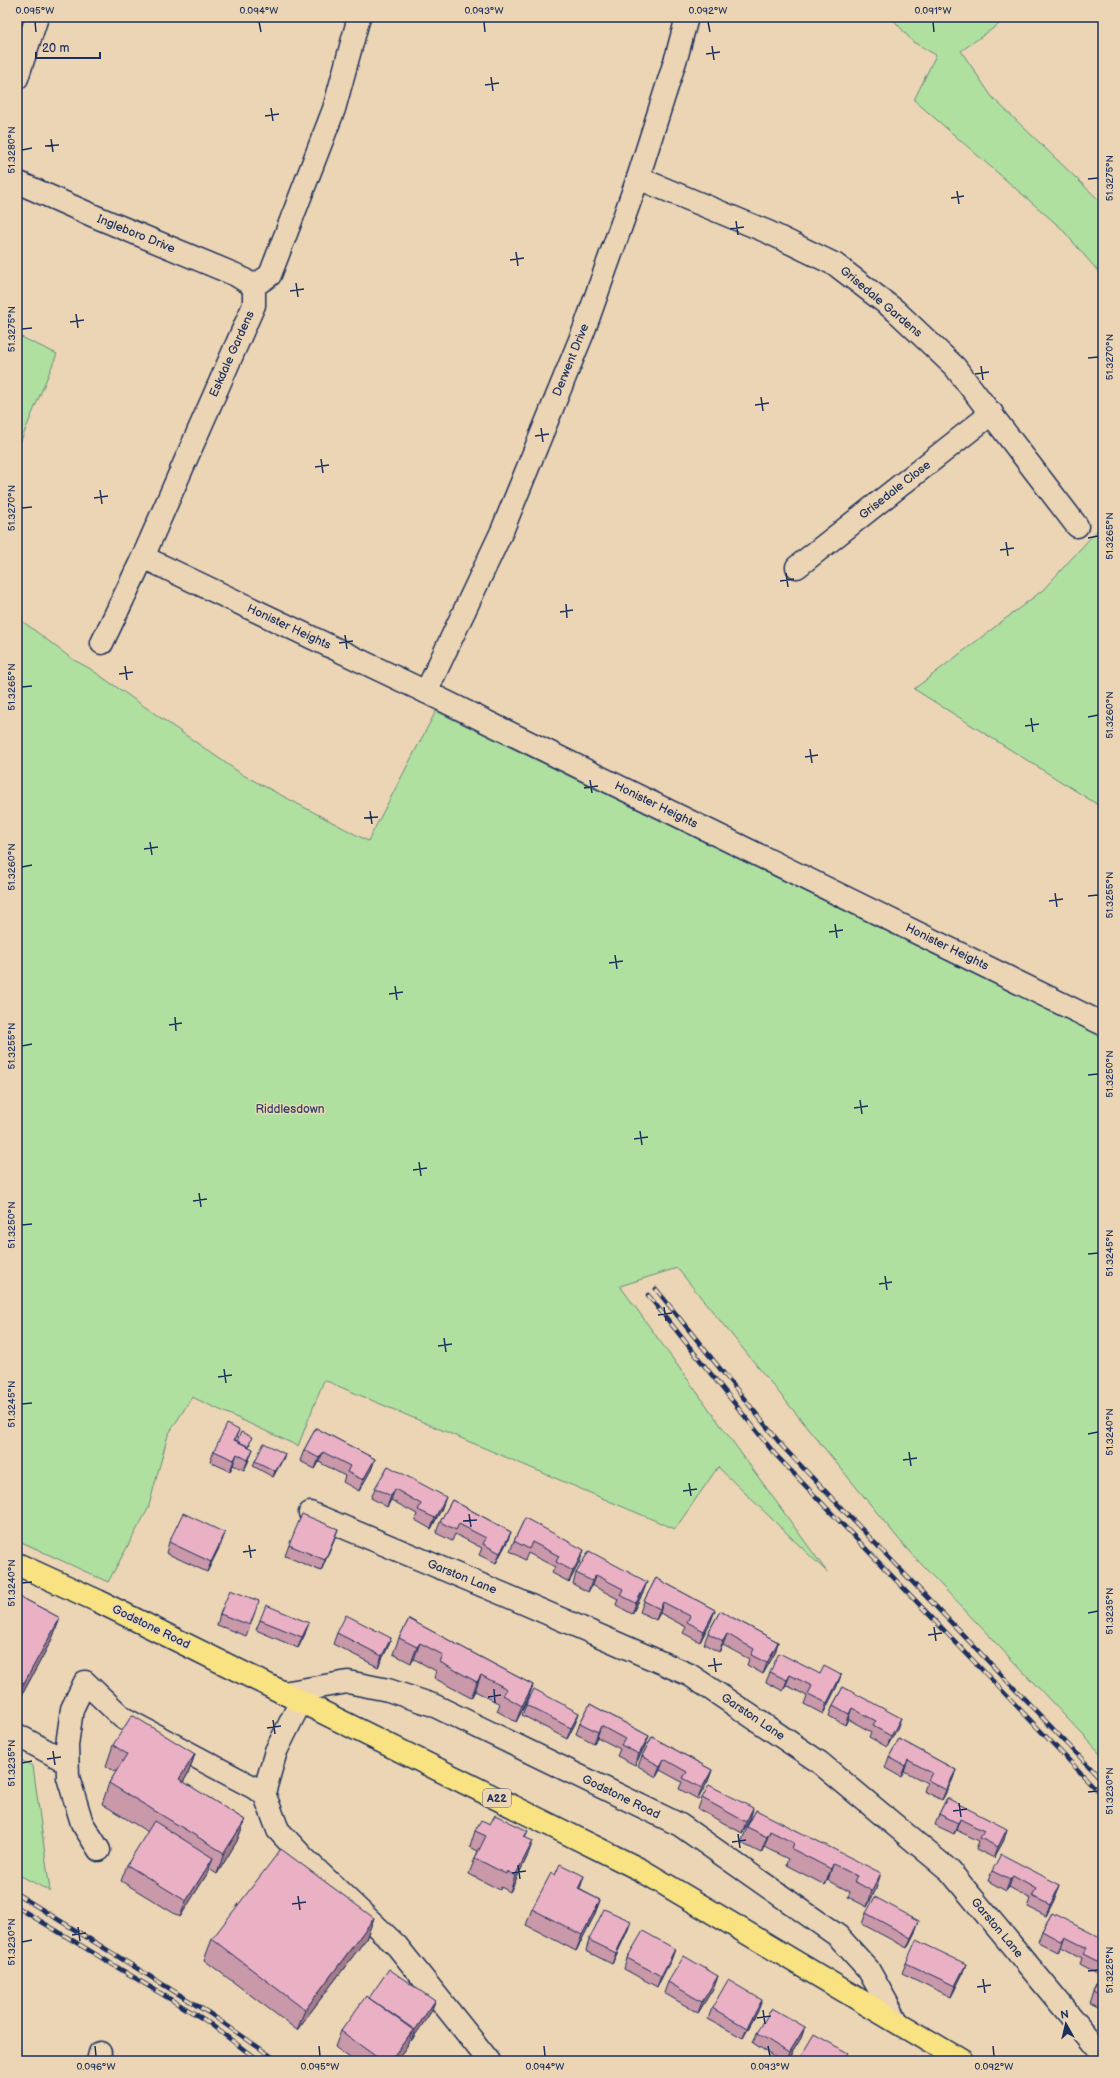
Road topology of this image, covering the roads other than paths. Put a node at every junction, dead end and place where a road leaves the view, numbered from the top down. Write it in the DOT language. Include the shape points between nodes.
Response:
graph roads {
  1 [pos="37,17"];
  2 [pos="360,17"];
  3 [pos="687,17"];
  4 [pos="17,78"];
  5 [pos="638,178"];
  6 [pos="17,182"];
  7 [pos="254,286"];
  8 [pos="992,413"];
  9 [pos="1076,526"];
  10 [pos="143,558"];
  11 [pos="797,567"];
  12 [pos="102,644"];
  13 [pos="426,692"];
  14 [pos="1103,1024"];
  15 [pos="310,1513"];
  16 [pos="17,1564"];
  17 [pos="292,1697"];
  18 [pos="17,1735"];
  19 [pos="67,1762"];
  20 [pos="264,1793"];
  21 [pos="100,1850"];
  22 [pos="897,2021"];
  23 [pos="1103,2055"];
  24 [pos="489,2061"];
  25 [pos="962,2061"];
  1 -- 4 [label="street"];
  2 -- 7 [label="street" via="334,109 270,275"];
  3 -- 5 [label="street, Derwent Drive"];
  5 -- 8 [label="street, Grisedale Gardens" via="768,232 836,265 896,311 955,367"];
  5 -- 13 [label="street, Derwent Drive" via="584,330 505,524"];
  6 -- 7 [label="street, Ingleboro Drive" via="236,274"];
  7 -- 10 [label="street, Eskdale Gardens" via="254,305"];
  8 -- 9 [label="street, Grisedale Gardens"];
  8 -- 11 [label="street, Grisedale Close"];
  10 -- 12 [label="street, Eskdale Gardens"];
  10 -- 13 [label="street, Honister Heights"];
  13 -- 14 [label="street, Honister Heights"];
  15 -- 23 [label="street, Garston Lane" via="510,1596 690,1675 819,1762 950,1871"];
  16 -- 17 [label="highway, Godstone Road / A22"];
  17 -- 20 [label="street"];
  17 -- 22 [label="highway, Godstone Road / A22" via="641,1870"];
  17 -- 22 [label="street, Godstone Road" via="348,1682 396,1692 433,1705 680,1825 838,1936 868,1969"];
  18 -- 19 [label="street"];
  19 -- 20 [label="street" via="72,1709 85,1682 123,1718"];
  19 -- 21 [label="street" via="68,1777 82,1823"];
  20 -- 24 [label="street" via="278,1830 397,1946"];
  22 -- 25 [label="highway, Godstone Road / A22"];
}
